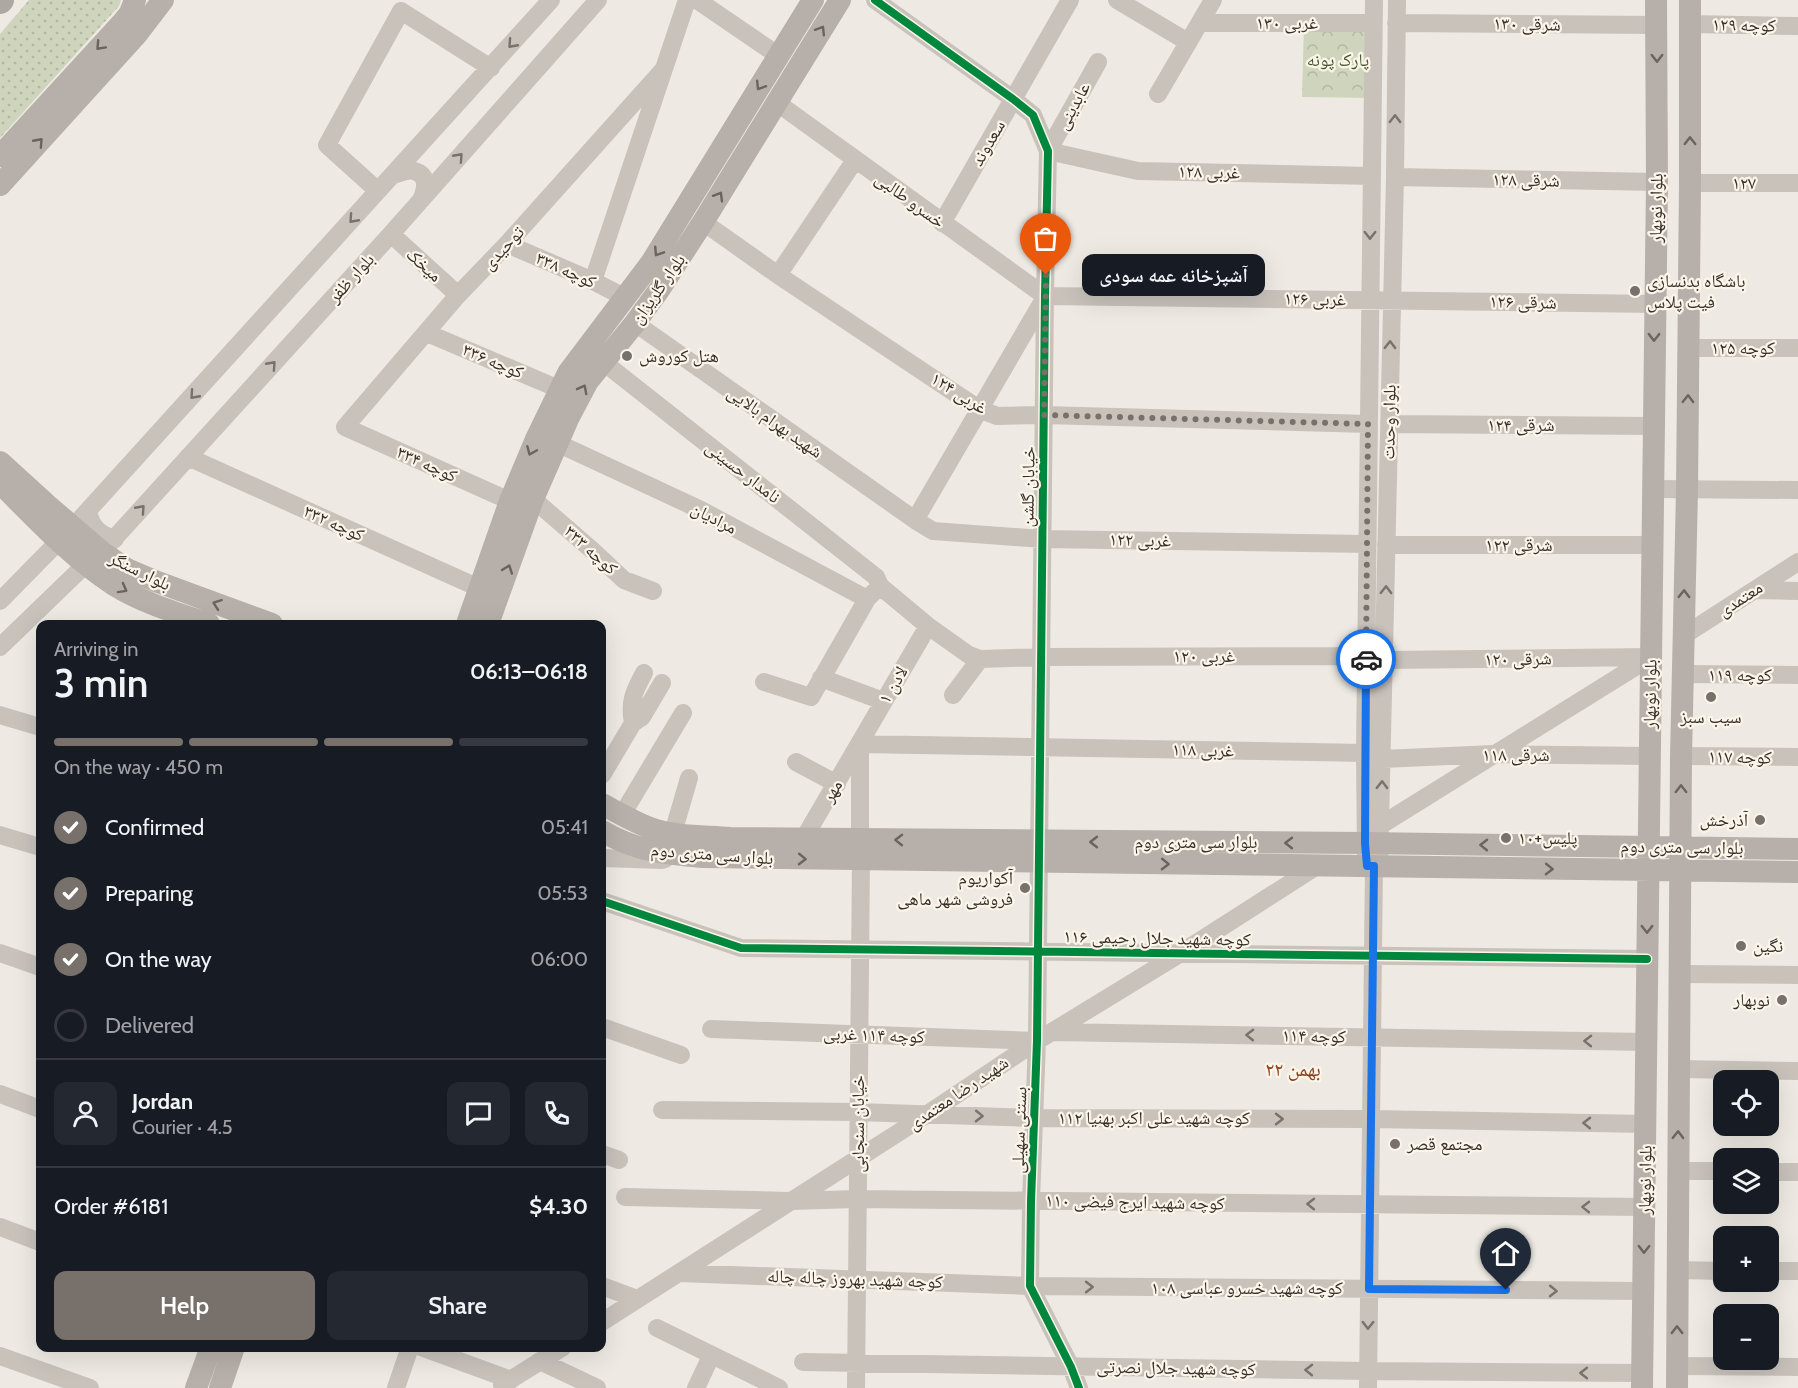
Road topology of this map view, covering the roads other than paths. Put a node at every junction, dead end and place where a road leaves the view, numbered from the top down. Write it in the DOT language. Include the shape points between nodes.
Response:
graph roads {
  1 [pos="135,0"];
  2 [pos="163,0"];
  3 [pos="598,0"];
  4 [pos="687,0"];
  5 [pos="697,0"];
  6 [pos="813,0"];
  7 [pos="840,0"];
  8 [pos="875,0"];
  9 [pos="1070,0"];
  10 [pos="1117,0"];
  11 [pos="1213,0"];
  12 [pos="1374,0"];
  13 [pos="1397,0"];
  14 [pos="1656,0"];
  15 [pos="1690,0"];
  16 [pos="546,2"];
  17 [pos="1396,22"];
  18 [pos="1200,23"];
  19 [pos="1373,23"];
  20 [pos="1690,24"];
  21 [pos="1657,25"];
  22 [pos="1798,26"];
  23 [pos="1188,42"];
  24 [pos="779,56"];
  25 [pos="1098,62"];
  26 [pos="491,68"];
  27 [pos="663,70"];
  28 [pos="1158,94"];
  29 [pos="1013,99"];
  30 [pos="776,102"];
  31 [pos="1048,151"];
  32 [pos="0,156"];
  33 [pos="855,160"];
  34 [pos="394,174"];
  35 [pos="1372,176"];
  36 [pos="1395,177"];
  37 [pos="1657,182"];
  38 [pos="1690,183"];
  39 [pos="1798,183"];
  40 [pos="0,185"];
  41 [pos="378,191"];
  42 [pos="421,200"];
  43 [pos="703,222"];
  44 [pos="942,223"];
  45 [pos="391,234"];
  46 [pos="507,244"];
  47 [pos="778,275"];
  48 [pos="593,281"];
  49 [pos="458,295"];
  50 [pos="1045,296"];
  51 [pos="624,297"];
  52 [pos="1370,299"];
  53 [pos="1391,300"];
  54 [pos="1655,304"];
  55 [pos="635,323"];
  56 [pos="427,333"];
  57 [pos="1689,348"];
  58 [pos="1798,348"];
  59 [pos="602,361"];
  60 [pos="560,390"];
  61 [pos="979,409"];
  62 [pos="1044,415"];
  63 [pos="1368,424"];
  64 [pos="1389,424"];
  65 [pos="1653,426"];
  66 [pos="345,427"];
  67 [pos="557,443"];
  68 [pos="0,447"];
  69 [pos="188,457"];
  70 [pos="0,462"];
  71 [pos="0,483"];
  72 [pos="1652,489"];
  73 [pos="1687,490"];
  74 [pos="1798,490"];
  75 [pos="0,491"];
  76 [pos="533,500"];
  77 [pos="510,501"];
  78 [pos="39,510"];
  79 [pos="915,520"];
  80 [pos="66,534"];
  81 [pos="1042,539"];
  82 [pos="1367,544"];
  83 [pos="1386,545"];
  84 [pos="1652,545"];
  85 [pos="101,552"];
  86 [pos="1798,562"];
  87 [pos="69,581"];
  88 [pos="479,588"];
  89 [pos="1755,590"];
  90 [pos="653,591"];
  91 [pos="1798,591"];
  92 [pos="873,593"];
  93 [pos="0,601"];
  94 [pos="199,620"];
  95 [pos="261,620"];
  96 [pos="468,620"];
  97 [pos="489,620"];
  98 [pos="928,626"];
  99 [pos="1683,636"];
  100 [pos="0,647"];
  101 [pos="1041,657"];
  102 [pos="1651,657"];
  103 [pos="1375,658"];
  104 [pos="980,659"];
  105 [pos="644,673"];
  106 [pos="1683,674"];
  107 [pos="1798,675"];
  108 [pos="821,678"];
  109 [pos="764,682"];
  110 [pos="662,683"];
  111 [pos="953,695"];
  112 [pos="883,701"];
  113 [pos="682,713"];
  114 [pos="0,715"];
  115 [pos="633,723"];
  116 [pos="36,726"];
  117 [pos="860,744"];
  118 [pos="1041,748"];
  119 [pos="1493,754"];
  120 [pos="1374,756"];
  121 [pos="1649,756"];
  122 [pos="1681,756"];
  123 [pos="1798,757"];
  124 [pos="796,762"];
  125 [pos="606,768"];
  126 [pos="689,778"];
  127 [pos="837,784"];
  128 [pos="606,806"];
  129 [pos="622,815"];
  130 [pos="606,833"];
  131 [pos="0,835"];
  132 [pos="1376,837"];
  133 [pos="804,838"];
  134 [pos="674,844"];
  135 [pos="36,846"];
  136 [pos="1648,847"];
  137 [pos="1681,847"];
  138 [pos="860,849"];
  139 [pos="1798,849"];
  140 [pos="1039,852"];
  141 [pos="606,858"];
  142 [pos="1317,866"];
  143 [pos="1373,866"];
  144 [pos="1647,870"];
  145 [pos="1681,871"];
  146 [pos="1798,872"];
  147 [pos="606,902"];
  148 [pos="860,949"];
  149 [pos="1037,951"];
  150 [pos="0,953"];
  151 [pos="1181,953"];
  152 [pos="1372,956"];
  153 [pos="1647,959"];
  154 [pos="36,966"];
  155 [pos="1680,974"];
  156 [pos="1798,975"];
  157 [pos="606,1028"];
  158 [pos="711,1029"];
  159 [pos="1054,1032"];
  160 [pos="858,1034"];
  161 [pos="1371,1037"];
  162 [pos="1037,1041"];
  163 [pos="1647,1042"];
  164 [pos="681,1054"];
  165 [pos="1679,1069"];
  166 [pos="1798,1071"];
  167 [pos="0,1094"];
  168 [pos="36,1108"];
  169 [pos="662,1110"];
  170 [pos="858,1112"];
  171 [pos="926,1115"];
  172 [pos="1034,1118"];
  173 [pos="1371,1119"];
  174 [pos="1646,1124"];
  175 [pos="606,1155"];
  176 [pos="858,1159"];
  177 [pos="619,1160"];
  178 [pos="1678,1171"];
  179 [pos="1713,1171"];
  180 [pos="1779,1172"];
  181 [pos="1798,1172"];
  182 [pos="625,1197"];
  183 [pos="856,1199"];
  184 [pos="792,1201"];
  185 [pos="1031,1201"];
  186 [pos="1370,1205"];
  187 [pos="1645,1207"];
  188 [pos="0,1227"];
  189 [pos="36,1240"];
  190 [pos="1677,1270"];
  191 [pos="1713,1271"];
  192 [pos="1779,1271"];
  193 [pos="1798,1271"];
  194 [pos="679,1273"];
  195 [pos="856,1279"];
  196 [pos="1030,1286"];
  197 [pos="606,1287"];
  198 [pos="1369,1289"];
  199 [pos="1642,1291"];
  200 [pos="638,1299"];
  201 [pos="606,1319"];
  202 [pos="657,1328"];
  203 [pos="209,1352"];
  204 [pos="232,1352"];
  205 [pos="408,1352"];
  206 [pos="432,1352"];
  207 [pos="555,1352"];
  208 [pos="0,1356"];
  209 [pos="711,1356"];
  210 [pos="540,1361"];
  211 [pos="803,1362"];
  212 [pos="855,1363"];
  213 [pos="1071,1366"];
  214 [pos="1798,1367"];
  215 [pos="1677,1377"];
  216 [pos="1368,1380"];
  217 [pos="1642,1380"];
  218 [pos="505,1384"];
  219 [pos="90,1388"];
  220 [pos="196,1388"];
  221 [pos="220,1388"];
  222 [pos="396,1388"];
  223 [pos="597,1388"];
  224 [pos="696,1388"];
  225 [pos="779,1388"];
  226 [pos="856,1388"];
  227 [pos="1078,1388"];
  1 -- 32 [label="main road, one-way" via="130,13"];
  40 -- 2 [label="main road, one-way"];
  42 -- 3 [label="street, بلوار ظفر, one-way"];
  4 -- 27 [label="street"];
  5 -- 24 [label="street"];
  6 -- 24 [label="main road, بلوار گلریزان"];
  30 -- 7 [label="main road, بلوار گلریزان, one-way"];
  8 -- 29 [label="street, خیابان گلشن"];
  9 -- 29 [label="street, سعدوند"];
  10 -- 23 [label="street"];
  11 -- 18 [label="street"];
  12 -- 19 [label="street, بلوار وحدت"];
  13 -- 17 [label="street, بلوار وحدت"];
  14 -- 21 [label="main road, بلوار نوبهار"];
  15 -- 20 [label="main road, بلوار نوبهار"];
  16 -- 26 [label="street, one-way"];
  17 -- 21 [label="street, ۱۳۰ شرقی"];
  36 -- 17 [label="street, بلوار وحدت, one-way"];
  18 -- 19 [label="street, ۱۳۰ غربی"];
  18 -- 23 [label="street"];
  19 -- 35 [label="street, بلوار وحدت"];
  20 -- 22 [label="street, کوچه ۱۲۹"];
  38 -- 20 [label="main road, بلوار نوبهار, one-way"];
  21 -- 37 [label="main road, بلوار نوبهار, one-way"];
  23 -- 28 [label="street"];
  24 -- 51 [label="main road, بلوار گلریزان, one-way" via="661,246"];
  25 -- 31 [label="street, عابدینی"];
  26 -- 34 [label="street"];
  26 -- 41 [label="street" via="401,12 327,145"];
  27 -- 46 [label="street, توحیدی"];
  27 -- 48 [label="street"];
  29 -- 31 [label="street, خیابان گلشن" via="1033,115"];
  29 -- 44 [label="street, سعدوند"];
  30 -- 33 [label="street, خسرو طالبی"];
  43 -- 30 [label="main road, بلوار گلریزان, one-way"];
  31 -- 35 [label="street, ۱۲۸ غربی" via="1138,171"];
  31 -- 50 [label="street, خیابان گلشن"];
  33 -- 44 [label="street, خسرو طالبی"];
  33 -- 47 [label="street"];
  34 -- 41 [label="street"];
  34 -- 42 [label="street" via="420,174 426,185"];
  35 -- 52 [label="street, بلوار وحدت, one-way"];
  36 -- 37 [label="street, ۱۲۸ شرقی"];
  36 -- 53 [label="street, بلوار وحدت"];
  37 -- 54 [label="main road, بلوار نوبهار"];
  38 -- 39 [label="street, ۱۲۷"];
  38 -- 57 [label="main road, بلوار نوبهار"];
  41 -- 80 [label="street, one-way"];
  42 -- 45 [label="street, بلوار ظفر"];
  43 -- 47 [label="street, ۱۲۴ غربی"];
  43 -- 55 [label="main road, بلوار گلریزان"];
  44 -- 50 [label="street, خسرو طالبی"];
  45 -- 49 [label="street, میخک"];
  69 -- 45 [label="street, بلوار ظفر, one-way"];
  46 -- 48 [label="street, کوچه ۳۳۸"];
  46 -- 49 [label="street, توحیدی"];
  47 -- 61 [label="street, ۱۲۴ غربی"];
  48 -- 51 [label="street, کوچه ۳۳۸"];
  49 -- 56 [label="street, توحیدی"];
  50 -- 52 [label="street, ۱۲۶ غربی"];
  50 -- 61 [label="street"];
  50 -- 62 [label="street, خیابان گلشن"];
  51 -- 60 [label="main road, بلوار گلریزان" via="568,373"];
  52 -- 53 [label="street, ۱۲۶ غربی"];
  52 -- 63 [label="street, بلوار وحدت"];
  53 -- 54 [label="street, ۱۲۶ شرقی"];
  64 -- 53 [label="street, بلوار وحدت, one-way"];
  54 -- 65 [label="main road, بلوار نوبهار, one-way"];
  55 -- 59 [label="main road, بلوار گلریزان"];
  55 -- 79 [label="street, شهید بهرام بالایی"];
  56 -- 60 [label="street, کوچه ۳۳۶"];
  56 -- 66 [label="street, توحیدی"];
  57 -- 58 [label="street, کوچه ۱۲۵"];
  73 -- 57 [label="main road, بلوار نوبهار, one-way"];
  67 -- 59 [label="main road, بلوار گلریزان, one-way"];
  59 -- 92 [label="street, نامدار حسینی" via="876,578"];
  60 -- 77 [label="main road, بلوار گلریزان, one-way"];
  61 -- 62 [label="street, ۱۲۴ غربی" via="997,416"];
  61 -- 79 [label="street"];
  62 -- 63 [label="street, ۱۲۴ غربی"];
  62 -- 81 [label="street, خیابان گلشن"];
  63 -- 82 [label="street, بلوار وحدت"];
  64 -- 65 [label="street, ۱۲۴ شرقی"];
  64 -- 83 [label="street, بلوار وحدت"];
  65 -- 72 [label="main road, بلوار نوبهار"];
  66 -- 77 [label="street, کوچه ۳۳۴"];
  67 -- 76 [label="main road, بلوار گلریزان"];
  67 -- 92 [label="street, مرادیان"];
  68 -- 78 [label="main road"];
  85 -- 69 [label="street, بلوار ظفر, one-way"];
  69 -- 88 [label="street, کوچه ۳۳۲"];
  70 -- 78 [label="main road, بلوار سنگر"];
  71 -- 78 [label="main road, بلوار سنگر"];
  72 -- 73 [label="street"];
  72 -- 84 [label="main road, بلوار نوبهار"];
  73 -- 74 [label="street"];
  99 -- 73 [label="main road, بلوار نوبهار, one-way"];
  75 -- 78 [label="main road"];
  76 -- 90 [label="street, کوچه ۳۳۳" via="624,580"];
  97 -- 76 [label="main road, بلوار گلریزان, one-way"];
  77 -- 88 [label="main road, بلوار گلریزان"];
  78 -- 80 [label="main road, بلوار سنگر"];
  79 -- 81 [label="street, ۱۲۲ غربی" via="933,531"];
  80 -- 85 [label="main road, بلوار سنگر"];
  80 -- 85 [label="street" via="91,522 105,536"];
  80 -- 87 [label="street" via="59,555 68,562"];
  80 -- 93 [label="street"];
  81 -- 82 [label="street, ۱۲۲ غربی"];
  81 -- 101 [label="street, خیابان گلشن"];
  82 -- 103 [label="street, بلوار وحدت"];
  83 -- 84 [label="street, ۱۲۲ شرقی"];
  103 -- 83 [label="street, بلوار وحدت, one-way"];
  84 -- 102 [label="main road, بلوار نوبهار"];
  85 -- 87 [label="street, بلوار ظفر"];
  85 -- 94 [label="main road, بلوار سنگر, one-way" via="114,585"];
  95 -- 85 [label="main road, بلوار سنگر, one-way" via="155,581"];
  86 -- 89 [label="street, معتمدی"];
  87 -- 100 [label="street, بلوار ظفر"];
  88 -- 96 [label="main road, بلوار گلریزان"];
  89 -- 91 [label="street"];
  89 -- 99 [label="street, معتمدی"];
  92 -- 98 [label="street"];
  92 -- 108 [label="street"];
  98 -- 104 [label="street"];
  98 -- 112 [label="street, لادن ۱"];
  99 -- 106 [label="main road, بلوار نوبهار"];
  101 -- 103 [label="street, ۱۲۰ غربی"];
  101 -- 104 [label="street, ۱۲۰ غربی"];
  101 -- 118 [label="street, خیابان گلشن"];
  102 -- 103 [label="street, ۱۲۰ شرقی"];
  102 -- 119 [label="street"];
  102 -- 121 [label="main road, بلوار نوبهار"];
  103 -- 120 [label="street, بلوار وحدت"];
  104 -- 111 [label="street"];
  105 -- 115 [label="street" via="634,692"];
  106 -- 107 [label="street, کوچه ۱۱۹"];
  106 -- 122 [label="main road, بلوار نوبهار"];
  108 -- 109 [label="street" via="811,697"];
  108 -- 112 [label="street"];
  110 -- 115 [label="street" via="642,717"];
  112 -- 117 [label="street, لادن ۱"];
  113 -- 129 [label="street"];
  114 -- 116 [label="street"];
  115 -- 125 [label="street"];
  117 -- 118 [label="street, ۱۱۸ غربی"];
  117 -- 127 [label="street, مهر"];
  117 -- 138 [label="street, خیابان سنجابی"];
  118 -- 120 [label="street, ۱۱۸ غربی"];
  118 -- 140 [label="street, خیابان گلشن"];
  119 -- 120 [label="street, ۱۱۸ شرقی"];
  119 -- 121 [label="street, ۱۱۸ شرقی"];
  119 -- 132 [label="street"];
  120 -- 132 [label="street, بلوار وحدت"];
  121 -- 136 [label="main road, بلوار نوبهار"];
  122 -- 123 [label="street, کوچه ۱۱۷"];
  137 -- 122 [label="main road, بلوار نوبهار, one-way"];
  124 -- 127 [label="street"];
  126 -- 134 [label="street"];
  127 -- 133 [label="street, مهر"];
  128 -- 129 [label="main road, بلوار سی متری دوم"];
  129 -- 134 [label="main road, بلوار سی متری دوم" via="657,830"];
  130 -- 134 [label="main road, بلوار سی متری دوم" via="643,850"];
  131 -- 135 [label="street"];
  136 -- 132 [label="main road, بلوار سی متری دوم, one-way"];
  132 -- 140 [label="main road, بلوار سی متری دوم, one-way"];
  132 -- 143 [label="street, بلوار وحدت"];
  133 -- 134 [label="main road, بلوار سی متری دوم" via="730,838"];
  133 -- 138 [label="main road, بلوار سی متری دوم"];
  134 -- 138 [label="main road, بلوار سی متری دوم, one-way" via="703,857"];
  134 -- 141 [label="street" via="662,860"];
  136 -- 137 [label="main road, بلوار سی متری دوم"];
  136 -- 144 [label="main road, بلوار نوبهار"];
  137 -- 139 [label="main road, بلوار سی متری دوم"];
  137 -- 145 [label="main road, بلوار نوبهار"];
  138 -- 140 [label="main road, بلوار سی متری دوم"];
  138 -- 148 [label="street, خیابان سنجابی"];
  140 -- 142 [label="main road, بلوار سی متری دوم, one-way"];
  140 -- 149 [label="street, بستنی سهیلی"];
  142 -- 143 [label="main road, بلوار سی متری دوم"];
  142 -- 151 [label="street, شهید رضا معتمدی"];
  143 -- 144 [label="main road, بلوار سی متری دوم, one-way"];
  143 -- 152 [label="street, بلوار وحدت"];
  144 -- 145 [label="main road, بلوار سی متری دوم"];
  144 -- 153 [label="main road, بلوار نوبهار, one-way"];
  145 -- 146 [label="main road, بلوار سی متری دوم"];
  145 -- 155 [label="main road, بلوار نوبهار"];
  147 -- 148 [label="street, کوچه شهید جلال رحیمی ۱۱۶" via="741,948"];
  148 -- 149 [label="street, کوچه شهید جلال رحیمی ۱۱۶"];
  148 -- 160 [label="street, خیابان سنجابی"];
  149 -- 151 [label="street, کوچه شهید جلال رحیمی ۱۱۶"];
  149 -- 162 [label="street, بستنی سهیلی"];
  150 -- 154 [label="street"];
  151 -- 152 [label="street, کوچه شهید جلال رحیمی ۱۱۶"];
  151 -- 159 [label="street, شهید رضا معتمدی"];
  152 -- 153 [label="street, کوچه شهید جلال رحیمی ۱۱۶"];
  152 -- 161 [label="street, بلوار وحدت"];
  153 -- 163 [label="main road, بلوار نوبهار"];
  155 -- 156 [label="street"];
  155 -- 165 [label="main road, بلوار نوبهار"];
  157 -- 164 [label="street"];
  158 -- 160 [label="street, کوچه ۱۱۴ غربی"];
  161 -- 159 [label="street, کوچه ۱۱۴, one-way"];
  159 -- 162 [label="street, شهید رضا معتمدی"];
  160 -- 162 [label="street, کوچه ۱۱۴ غربی"];
  160 -- 170 [label="street, خیابان سنجابی"];
  163 -- 161 [label="street, کوچه ۱۱۴, one-way"];
  161 -- 173 [label="street, بلوار وحدت"];
  162 -- 171 [label="street, شهید رضا معتمدی"];
  162 -- 172 [label="street, بستنی سهیلی"];
  163 -- 174 [label="main road, بلوار نوبهار"];
  165 -- 166 [label="street"];
  178 -- 165 [label="main road, بلوار نوبهار, one-way"];
  167 -- 168 [label="street"];
  169 -- 170 [label="street, کوچه شهید علی اکبر بهنیا ۱۱۲"];
  170 -- 171 [label="street, کوچه شهید علی اکبر بهنیا ۱۱۲"];
  170 -- 176 [label="street, خیابان سنجابی"];
  171 -- 172 [label="street, کوچه شهید علی اکبر بهنیا ۱۱۲, one-way"];
  171 -- 176 [label="street, شهید رضا معتمدی"];
  172 -- 173 [label="street, کوچه شهید علی اکبر بهنیا ۱۱۲, one-way"];
  172 -- 185 [label="street, بستنی سهیلی"];
  174 -- 173 [label="street, کوچه شهید علی اکبر بهنیا ۱۱۲, one-way"];
  173 -- 186 [label="street, بلوار وحدت"];
  174 -- 187 [label="main road, بلوار نوبهار"];
  175 -- 177 [label="street"];
  176 -- 183 [label="street, خیابان سنجابی"];
  176 -- 184 [label="street, شهید رضا معتمدی"];
  178 -- 179 [label="street"];
  178 -- 190 [label="main road, بلوار نوبهار"];
  180 -- 181 [label="street"];
  182 -- 184 [label="street, کوچه شهید ایرج فیضی ۱۱۰"];
  183 -- 184 [label="street, کوچه شهید ایرج فیضی ۱۱۰"];
  183 -- 185 [label="street, کوچه شهید ایرج فیضی ۱۱۰"];
  183 -- 195 [label="street, خیابان سنجابی"];
  184 -- 194 [label="street, شهید رضا معتمدی"];
  186 -- 185 [label="street, کوچه شهید ایرج فیضی ۱۱۰, one-way"];
  185 -- 196 [label="street, بستنی سهیلی"];
  187 -- 186 [label="street, کوچه شهید ایرج فیضی ۱۱۰, one-way"];
  186 -- 198 [label="street, بلوار وحدت"];
  187 -- 199 [label="main road, بلوار نوبهار, one-way"];
  188 -- 189 [label="street"];
  190 -- 191 [label="street"];
  215 -- 190 [label="main road, بلوار نوبهار, one-way"];
  192 -- 193 [label="street"];
  194 -- 195 [label="street, کوچه شهید بهروز چاله چاله"];
  194 -- 200 [label="street, شهید رضا معتمدی"];
  195 -- 196 [label="street, کوچه شهید بهروز چاله چاله"];
  195 -- 212 [label="street, خیابان سنجابی"];
  196 -- 198 [label="street, کوچه شهید خسرو عباسی ۱۰۸, one-way"];
  196 -- 213 [label="street, بستنی سهیلی"];
  197 -- 200 [label="street"];
  198 -- 199 [label="street, کوچه شهید خسرو عباسی ۱۰۸, one-way"];
  198 -- 216 [label="street, بلوار وحدت, one-way"];
  199 -- 217 [label="main road, بلوار نوبهار"];
  200 -- 201 [label="street, شهید رضا معتمدی"];
  202 -- 209 [label="street"];
  203 -- 220 [label="main road"];
  204 -- 221 [label="main road"];
  205 -- 222 [label="street"];
  206 -- 218 [label="street"];
  207 -- 210 [label="street"];
  208 -- 219 [label="street"];
  209 -- 224 [label="street"];
  209 -- 225 [label="street"];
  210 -- 218 [label="street"];
  210 -- 223 [label="street"];
  211 -- 212 [label="street, کوچه شهید جلال نصرتی"];
  212 -- 213 [label="street, کوچه شهید جلال نصرتی"];
  212 -- 226 [label="street, خیابان سنجابی"];
  216 -- 213 [label="street, کوچه شهید جلال نصرتی, one-way"];
  213 -- 227 [label="street, بستنی سهیلی"];
  214 -- 215 [label="street"];
  217 -- 216 [label="street, کوچه شهید جلال نصرتی, one-way"];
}
